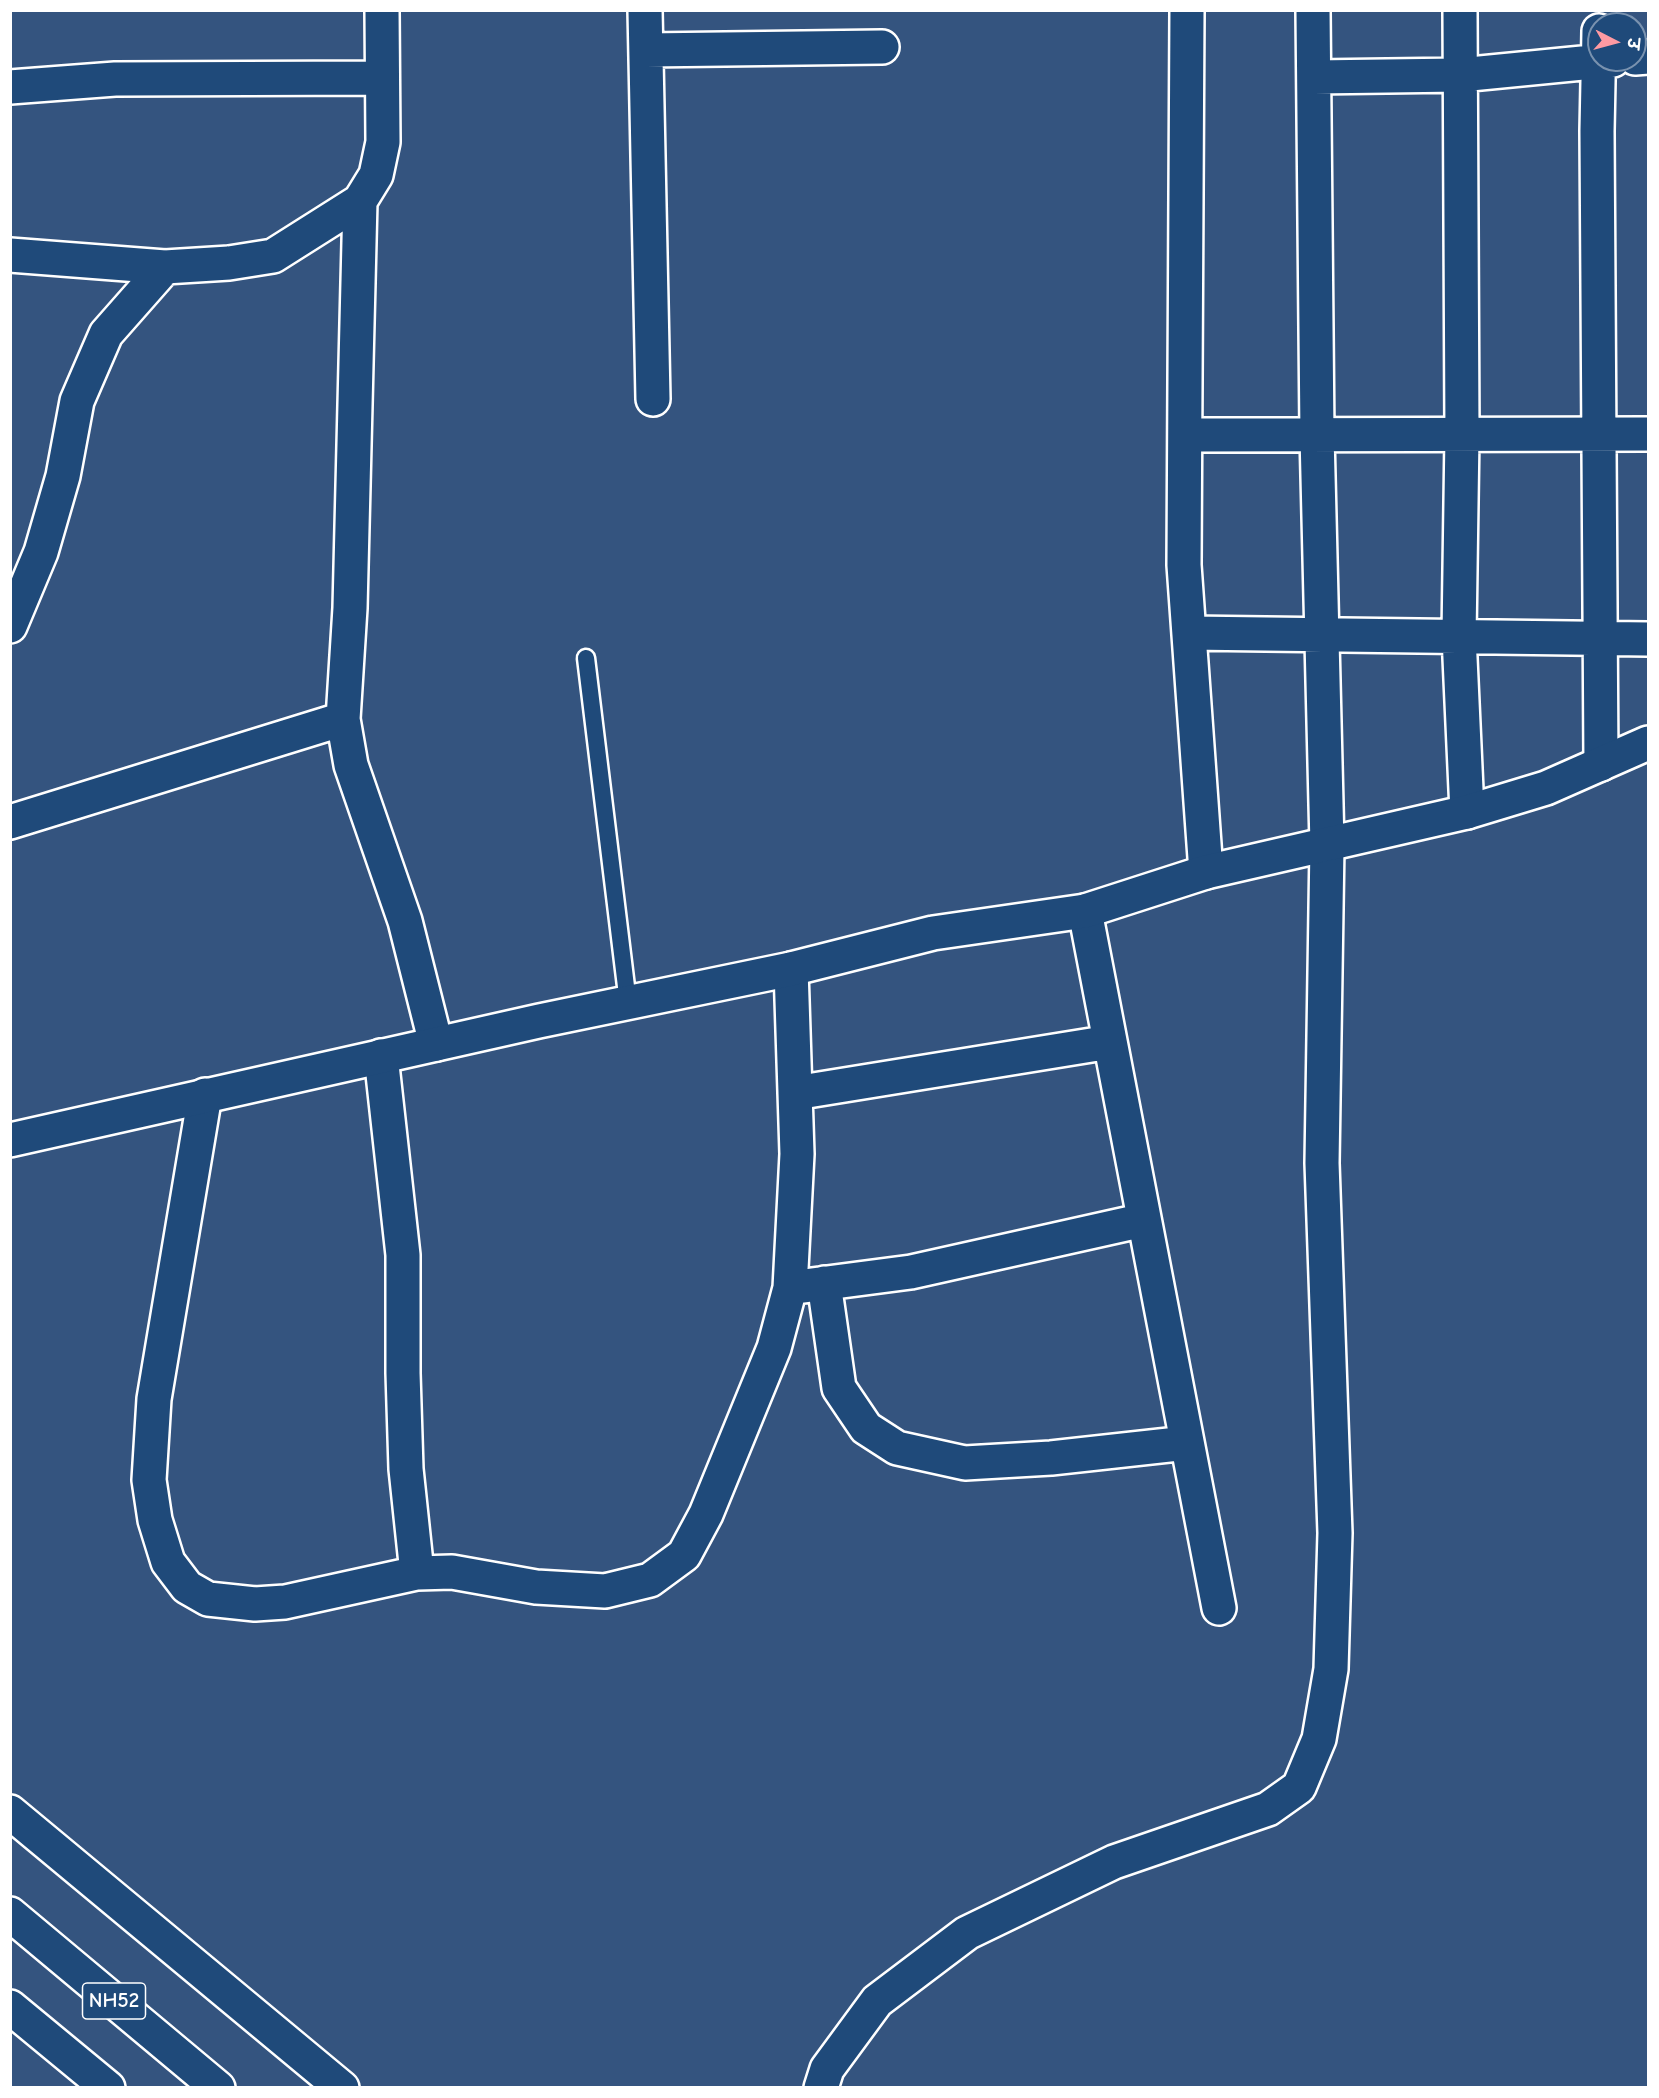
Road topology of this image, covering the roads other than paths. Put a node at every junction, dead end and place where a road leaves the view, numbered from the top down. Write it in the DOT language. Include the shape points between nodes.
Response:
graph roads {
  1 [pos="382,10"];
  2 [pos="645,10"];
  3 [pos="1187,10"];
  4 [pos="1313,10"];
  5 [pos="1460,10"];
  6 [pos="882,47"];
  7 [pos="646,50"];
  8 [pos="1587,54"];
  9 [pos="1602,72"];
  10 [pos="1460,75"];
  11 [pos="1314,77"];
  12 [pos="381,78"];
  13 [pos="10,87"];
  14 [pos="360,201"];
  15 [pos="10,255"];
  16 [pos="165,267"];
  17 [pos="653,399"];
  18 [pos="1599,434"];
  19 [pos="1648,434"];
  20 [pos="1185,435"];
  21 [pos="1317,435"];
  22 [pos="1461,435"];
  23 [pos="10,626"];
  24 [pos="1189,633"];
  25 [pos="1321,634"];
  26 [pos="1458,636"];
  27 [pos="1600,638"];
  28 [pos="1648,639"];
  29 [pos="586,658"];
  30 [pos="343,719"];
  31 [pos="1648,743"];
  32 [pos="1601,764"];
  33 [pos="1467,812"];
  34 [pos="10,822"];
  35 [pos="1327,844"];
  36 [pos="1206,872"];
  37 [pos="1085,911"];
  38 [pos="791,969"];
  39 [pos="628,1003"];
  40 [pos="1110,1042"];
  41 [pos="436,1044"];
  42 [pos="381,1056"];
  43 [pos="795,1093"];
  44 [pos="205,1095"];
  45 [pos="10,1140"];
  46 [pos="1144,1220"];
  47 [pos="824,1283"];
  48 [pos="790,1288"];
  49 [pos="1187,1443"];
  50 [pos="417,1573"];
  51 [pos="1220,1608"];
  52 [pos="10,1812"];
  53 [pos="10,1914"];
  54 [pos="10,2007"];
  55 [pos="108,2088"];
  56 [pos="218,2088"];
  57 [pos="342,2088"];
  58 [pos="821,2088"];
  1 -- 12 [label="main road"];
  2 -- 7 [label="main road"];
  3 -- 20 [label="main road"];
  4 -- 11 [label="main road"];
  5 -- 10 [label="main road"];
  6 -- 7 [label="main road"];
  7 -- 17 [label="main road"];
  8 -- 10 [label="main road"];
  9 -- 18 [label="main road" via="1597,142"];
  10 -- 11 [label="main road"];
  10 -- 22 [label="main road"];
  11 -- 21 [label="main road"];
  12 -- 13 [label="main road" via="115,79"];
  12 -- 14 [label="main road" via="382,142 376,175"];
  14 -- 16 [label="main road" via="273,256"];
  14 -- 30 [label="main road" via="350,608"];
  15 -- 16 [label="main road"];
  16 -- 23 [label="main road" via="106,334 77,401 63,476 41,552"];
  18 -- 19 [label="main road"];
  18 -- 22 [label="main road"];
  18 -- 27 [label="main road"];
  20 -- 21 [label="main road"];
  20 -- 24 [label="main road" via="1184,565"];
  21 -- 22 [label="main road"];
  21 -- 25 [label="main road"];
  22 -- 26 [label="main road"];
  24 -- 25 [label="main road"];
  24 -- 36 [label="main road"];
  25 -- 26 [label="main road"];
  25 -- 35 [label="main road"];
  26 -- 27 [label="main road"];
  26 -- 33 [label="main road"];
  27 -- 28 [label="main road"];
  27 -- 32 [label="main road"];
  29 -- 39 [label="lane"];
  30 -- 34 [label="main road"];
  30 -- 41 [label="main road" via="351,765 405,921"];
  31 -- 32 [label="main road"];
  32 -- 33 [label="main road" via="1546,788"];
  33 -- 35 [label="main road"];
  35 -- 36 [label="main road"];
  35 -- 58 [label="main road" via="1322,1163 1335,1533 1331,1669 1319,1739 1299,1787 1268,1809 1114,1862 967,1933 877,2001 827,2068"];
  36 -- 37 [label="main road"];
  37 -- 38 [label="main road" via="933,933"];
  37 -- 40 [label="main road"];
  38 -- 39 [label="main road"];
  38 -- 43 [label="main road"];
  39 -- 41 [label="main road"];
  40 -- 43 [label="main road"];
  40 -- 46 [label="main road"];
  41 -- 42 [label="main road"];
  42 -- 44 [label="main road"];
  42 -- 50 [label="main road" via="403,1256 406,1469"];
  43 -- 48 [label="main road" via="797,1154"];
  44 -- 45 [label="main road"];
  44 -- 50 [label="main road" via="154,1399 149,1480 155,1520 168,1562 187,1587 208,1599 255,1604 285,1602"];
  46 -- 47 [label="main road" via="910,1272"];
  46 -- 49 [label="main road"];
  47 -- 48 [label="main road"];
  47 -- 49 [label="main road" via="839,1388 866,1428 897,1448 965,1463"];
  48 -- 50 [label="main road" via="770,1358 706,1514 684,1555 650,1580 605,1591 536,1587 452,1572"];
  49 -- 51 [label="main road"];
  52 -- 57 [label="main road"];
  53 -- 56 [label="main road, NH52"];
  54 -- 55 [label="main road"];
}
